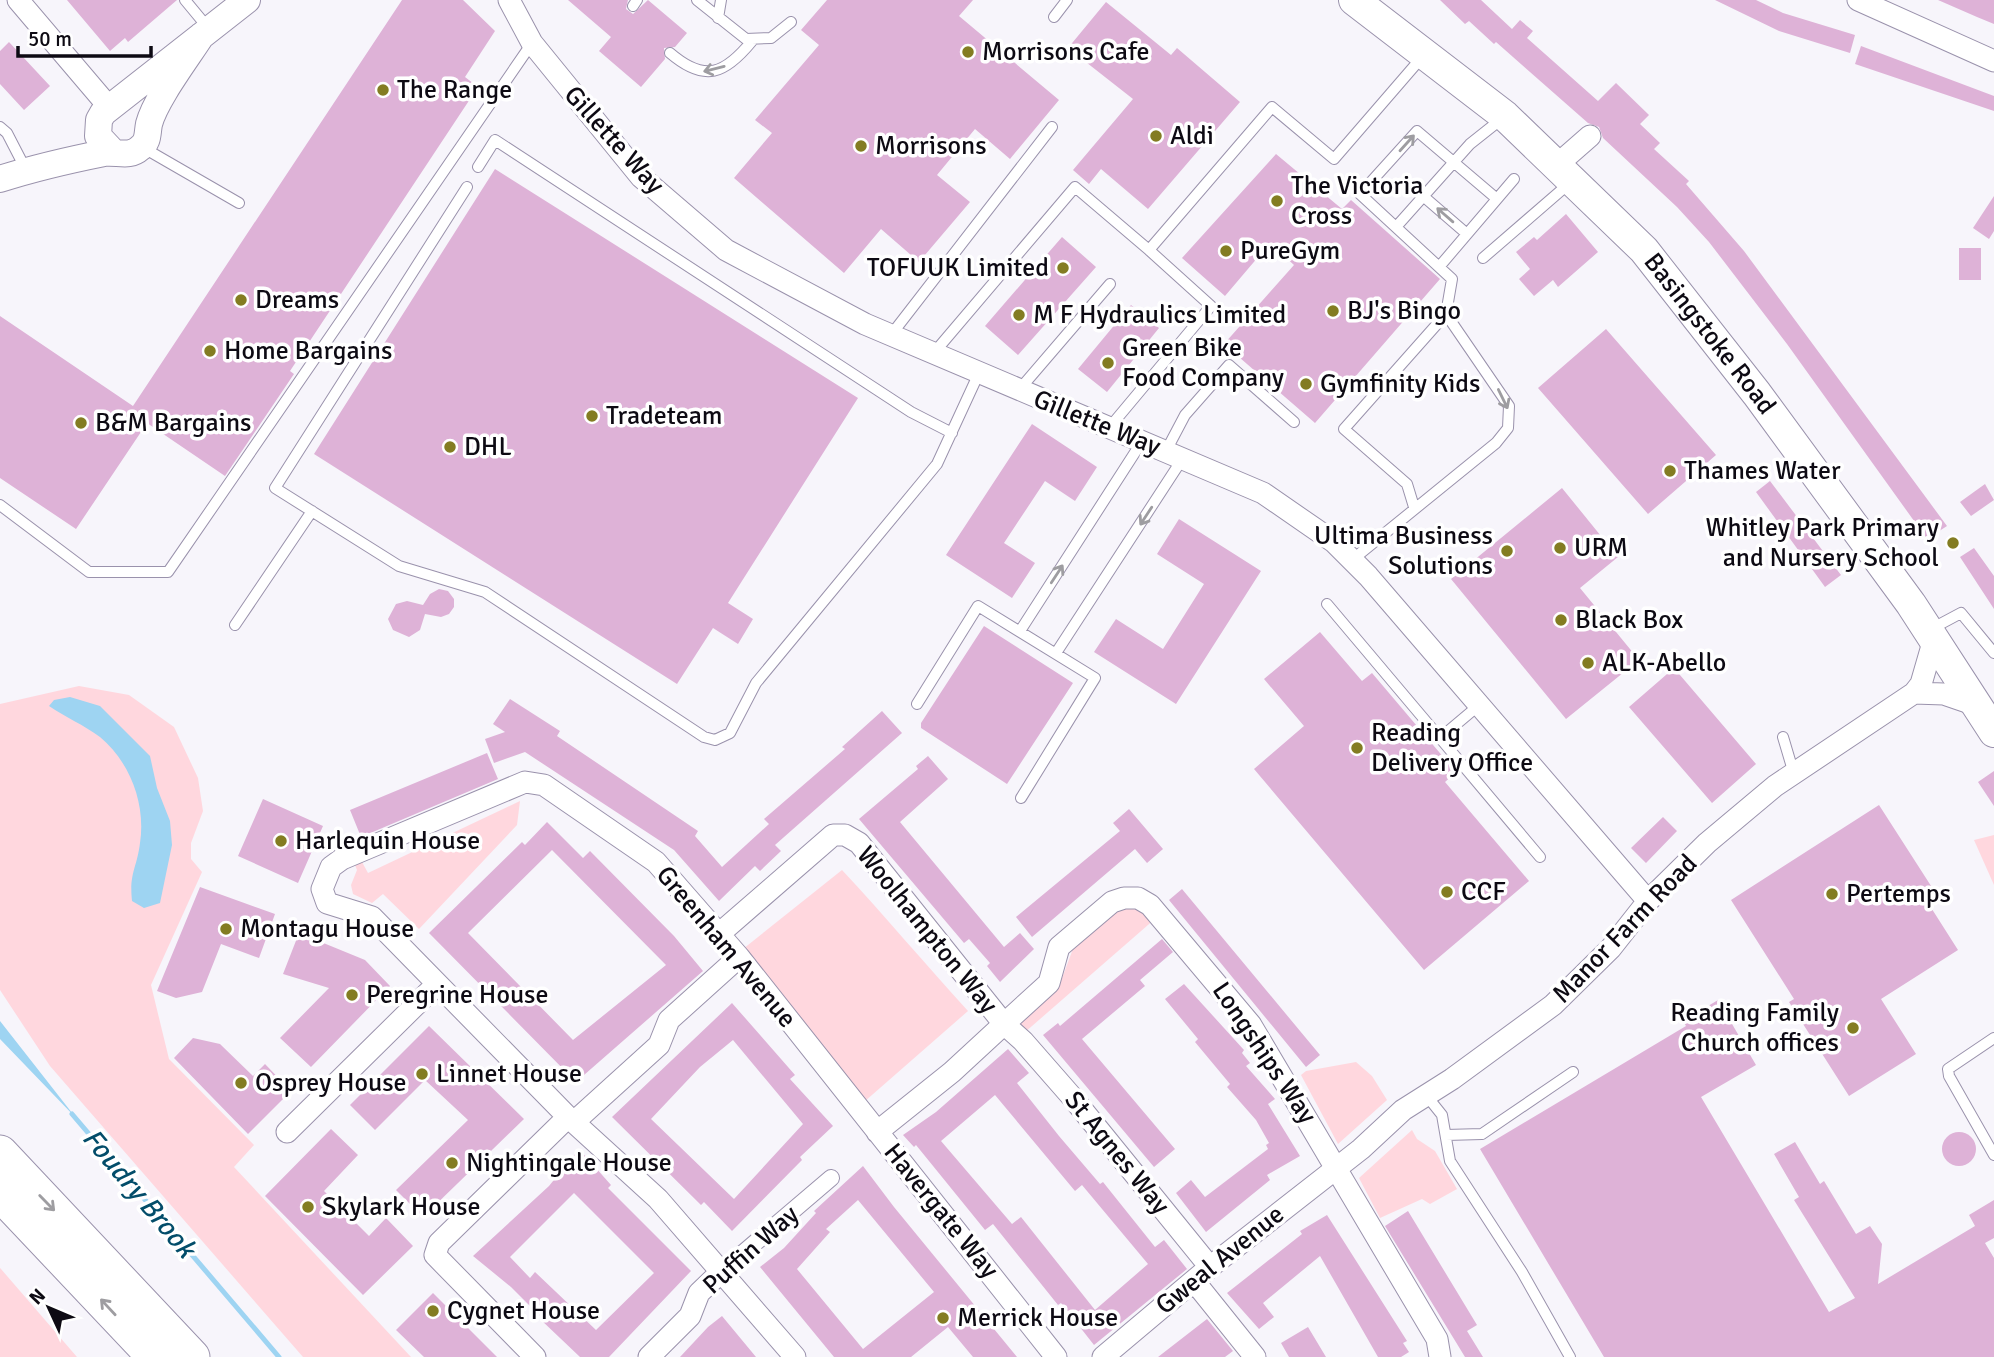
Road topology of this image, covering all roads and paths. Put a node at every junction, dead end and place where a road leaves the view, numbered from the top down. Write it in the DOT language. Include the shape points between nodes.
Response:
graph roads {
  1 [pos="18,0"];
  2 [pos="185,0"];
  3 [pos="247,0"];
  4 [pos="509,0"];
  5 [pos="696,0"];
  6 [pos="721,0"];
  7 [pos="1067,0"];
  8 [pos="1354,0"];
  9 [pos="1858,0"];
  10 [pos="1054,17"];
  11 [pos="718,18"];
  12 [pos="791,22"];
  13 [pos="205,32"];
  14 [pos="752,41"];
  15 [pos="532,43"];
  16 [pos="670,53"];
  17 [pos="1425,54"];
  18 [pos="1994,61"];
  19 [pos="109,113"];
  20 [pos="1505,116"];
  21 [pos="0,127"];
  22 [pos="1052,127"];
  23 [pos="146,135"];
  24 [pos="1590,136"];
  25 [pos="113,152"];
  26 [pos="1453,163"];
  27 [pos="478,167"];
  28 [pos="7,172"];
  29 [pos="1566,172"];
  30 [pos="1514,179"];
  31 [pos="467,187"];
  32 [pos="1423,196"];
  33 [pos="1497,199"];
  34 [pos="239,203"];
  35 [pos="1396,226"];
  36 [pos="1467,234"];
  37 [pos="1149,250"];
  38 [pos="1483,258"];
  39 [pos="1439,267"];
  40 [pos="1110,284"];
  41 [pos="1446,314"];
  42 [pos="891,335"];
  43 [pos="933,354"];
  44 [pos="979,373"];
  45 [pos="1019,390"];
  46 [pos="1294,422"];
  47 [pos="1109,429"];
  48 [pos="952,433"];
  49 [pos="1143,440"];
  50 [pos="1174,454"];
  51 [pos="0,505"];
  52 [pos="1415,507"];
  53 [pos="312,511"];
  54 [pos="1352,560"];
  55 [pos="1327,604"];
  56 [pos="235,625"];
  57 [pos="1020,631"];
  58 [pos="1932,635"];
  59 [pos="1056,653"];
  60 [pos="1994,653"];
  61 [pos="1914,693"];
  62 [pos="917,704"];
  63 [pos="1478,706"];
  64 [pos="1979,706"];
  65 [pos="1994,732"];
  66 [pos="1783,737"];
  67 [pos="1440,738"];
  68 [pos="1794,774"];
  69 [pos="1021,798"];
  70 [pos="1540,857"];
  71 [pos="1648,901"];
  72 [pos="719,934"];
  73 [pos="739,957"];
  74 [pos="437,984"];
  75 [pos="1004,1024"];
  76 [pos="1994,1038"];
  77 [pos="1573,1072"];
  78 [pos="1426,1095"];
  79 [pos="571,1119"];
  80 [pos="287,1132"];
  81 [pos="877,1132"];
  82 [pos="1446,1135"];
  83 [pos="0,1153"];
  84 [pos="1994,1154"];
  85 [pos="1337,1165"];
  86 [pos="831,1178"];
  87 [pos="0,1193"];
  88 [pos="722,1271"];
  89 [pos="1202,1274"];
  90 [pos="155,1357"];
  91 [pos="192,1357"];
  92 [pos="535,1357"];
  93 [pos="649,1357"];
  94 [pos="795,1357"];
  95 [pos="1056,1357"];
  96 [pos="1103,1357"];
  97 [pos="1255,1357"];
  98 [pos="1440,1357"];
  99 [pos="1570,1357"];
  1 -- 19 [label="street"];
  2 -- 13 [label="lane"];
  3 -- 13 [label="street"];
  4 -- 15 [label="street, Gillette Way"];
  5 -- 11 [label="lane"];
  6 -- 11 [label="lane"];
  7 -- 10 [label="lane"];
  8 -- 17 [label="main road, Basingstoke Road"];
  9 -- 18 [label="street"];
  11 -- 14 [label="lane"];
  12 -- 14 [label="lane" via="771,38"];
  13 -- 19 [label="street"];
  13 -- 23 [label="street"];
  14 -- 16 [label="lane, one-way" via="734,63 706,73"];
  15 -- 42 [label="street, Gillette Way" via="641,177 726,250"];
  15 -- 51 [label="lane" via="168,572 89,572"];
  17 -- 20 [label="main road, Basingstoke Road"];
  17 -- 37 [label="lane" via="1334,159 1272,107"];
  19 -- 23 [label="street" via="135,105 147,117"];
  19 -- 25 [label="street" via="102,143"];
  19 -- 28 [label="street"];
  20 -- 26 [label="lane"];
  20 -- 29 [label="main road, Basingstoke Road"];
  21 -- 28 [label="lane" via="8,133"];
  22 -- 42 [label="lane"];
  23 -- 25 [label="street" via="128,154"];
  23 -- 34 [label="lane"];
  24 -- 29 [label="street"];
  25 -- 28 [label="street"];
  26 -- 32 [label="lane"];
  26 -- 33 [label="lane"];
  35 -- 26 [label="lane, one-way" via="1360,194 1368,185 1417,131"];
  27 -- 48 [label="lane" via="495,139 911,412"];
  29 -- 38 [label="lane"];
  29 -- 58 [label="main road, Basingstoke Road" via="1644,250 1706,327"];
  30 -- 33 [label="lane"];
  31 -- 53 [label="lane" via="275,488"];
  32 -- 35 [label="lane"];
  36 -- 32 [label="lane, one-way"];
  33 -- 36 [label="lane"];
  35 -- 39 [label="lane"];
  36 -- 39 [label="lane"];
  37 -- 43 [label="lane" via="1075,187"];
  37 -- 47 [label="lane" via="1211,306"];
  39 -- 41 [label="lane" via="1452,279"];
  40 -- 45 [label="lane"];
  41 -- 52 [label="lane, one-way" via="1508,406 1508,429"];
  41 -- 52 [label="lane" via="1344,429 1407,484"];
  42 -- 43 [label="street, Gillette Way"];
  43 -- 44 [label="street, Gillette Way"];
  44 -- 45 [label="street, Gillette Way"];
  44 -- 48 [label="lane"];
  45 -- 47 [label="street, Gillette Way"];
  46 -- 50 [label="lane" via="1229,365 1185,415"];
  47 -- 49 [label="street, Gillette Way"];
  48 -- 53 [label="lane" via="937,464 756,683 730,733 715,740 485,592 399,566"];
  49 -- 50 [label="street, Gillette Way"];
  57 -- 49 [label="lane, one-way"];
  50 -- 54 [label="street, Gillette Way" via="1263,494 1334,542"];
  50 -- 59 [label="lane, one-way"];
  52 -- 54 [label="lane"];
  53 -- 56 [label="lane"];
  54 -- 63 [label="street, Gillette Way"];
  55 -- 67 [label="lane"];
  57 -- 59 [label="lane"];
  57 -- 62 [label="lane" via="978,606"];
  58 -- 60 [label="lane" via="1961,613"];
  58 -- 61 [label="street" via="1922,684"];
  58 -- 64 [label="main road, Basingstoke Road"];
  59 -- 69 [label="lane" via="1095,678"];
  61 -- 64 [label="street" via="1944,694"];
  61 -- 68 [label="street, Manor Farm Road"];
  63 -- 67 [label="lane"];
  63 -- 71 [label="street, Gillette Way"];
  64 -- 65 [label="main road, Basingstoke Road"];
  66 -- 68 [label="lane"];
  67 -- 70 [label="lane"];
  68 -- 71 [label="street, Manor Farm Road" via="1707,843"];
  71 -- 78 [label="street, Manor Farm Road" via="1611,948 1553,1005"];
  72 -- 73 [label="street, Greenham Avenue"];
  72 -- 74 [label="street, Greenham Avenue" via="656,862 544,785 525,782 342,859 324,879 321,890 327,903 372,917"];
  72 -- 75 [label="street, Woolhampton Way" via="833,835 845,835 859,843"];
  73 -- 79 [label="street" via="669,1020 659,1045"];
  73 -- 81 [label="street, Greenham Avenue"];
  74 -- 79 [label="street"];
  74 -- 80 [label="street"];
  75 -- 81 [label="street"];
  75 -- 85 [label="street, Longships Way" via="1049,983 1059,947 1112,902 1138,898 1165,919 1251,1025"];
  75 -- 89 [label="street, St Agnes Way" via="1023,1041"];
  76 -- 84 [label="lane" via="1948,1069"];
  77 -- 82 [label="lane" via="1482,1134"];
  78 -- 82 [label="lane" via="1442,1115"];
  78 -- 85 [label="street, Manor Farm Road"];
  79 -- 88 [label="street" via="658,1199"];
  79 -- 92 [label="street" via="439,1243 435,1255"];
  81 -- 95 [label="street, Havergate Way"];
  82 -- 99 [label="lane" via="1450,1161"];
  83 -- 91 [label="highway, one-way"];
  85 -- 89 [label="street, Gweal Avenue"];
  85 -- 98 [label="street, Longships Way" via="1437,1339"];
  86 -- 88 [label="street, Puffin Way"];
  90 -- 87 [label="highway, one-way"];
  88 -- 93 [label="street, Puffin Way" via="699,1293 690,1316"];
  88 -- 94 [label="street"];
  89 -- 96 [label="street, Gweal Avenue"];
  89 -- 97 [label="street, St Agnes Way"];
}
